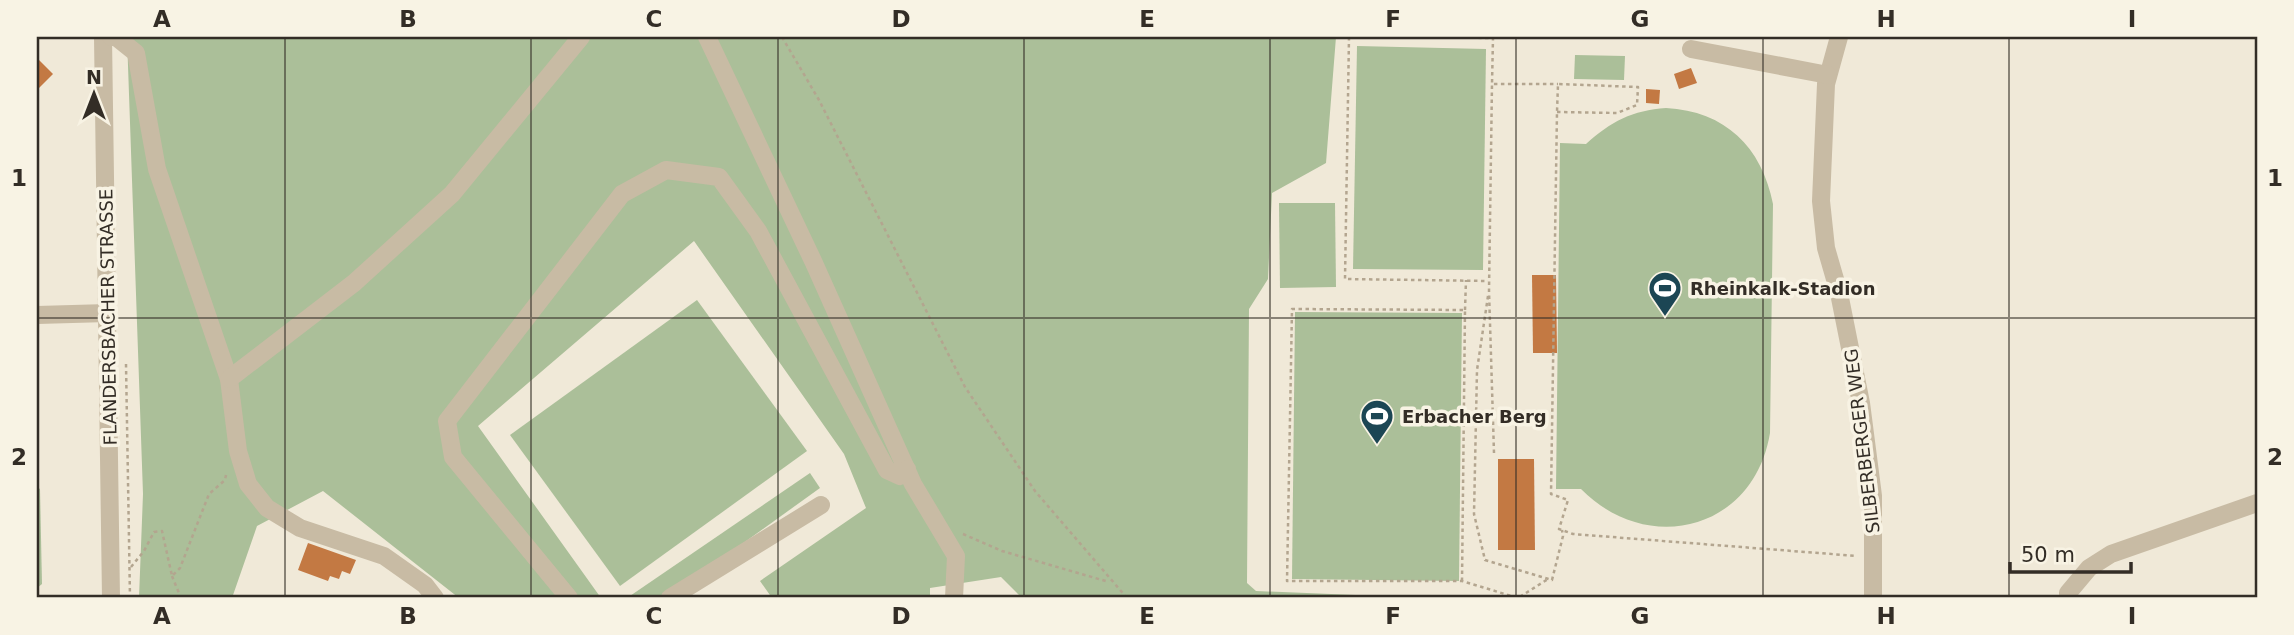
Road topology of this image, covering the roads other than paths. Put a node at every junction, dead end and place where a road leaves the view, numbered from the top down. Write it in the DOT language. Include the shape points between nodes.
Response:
graph roads {
  1 [pos="103,37"];
  2 [pos="111,37"];
  3 [pos="581,37"];
  4 [pos="707,37"];
  5 [pos="1839,37"];
  6 [pos="1691,48"];
  7 [pos="1828,75"];
  8 [pos="108,313"];
  9 [pos="37,315"];
  10 [pos="229,379"];
  11 [pos="907,469"];
  12 [pos="2257,503"];
  13 [pos="821,505"];
  14 [pos="430,592"];
  15 [pos="111,598"];
  16 [pos="569,598"];
  17 [pos="670,598"];
  18 [pos="954,598"];
  19 [pos="1873,598"];
  20 [pos="2069,598"];
  1 -- 8 [label="street, FLANDERSBACHER STRASSE"];
  2 -- 10 [label="street" via="136,53 157,169"];
  3 -- 10 [label="street" via="452,194 354,283"];
  4 -- 11 [label="street"];
  5 -- 7 [label="street, SILBERBERGER WEG"];
  6 -- 7 [label="street"];
  7 -- 19 [label="street, SILBERBERGER WEG" via="1821,201 1826,248 1861,403 1873,496"];
  8 -- 9 [label="street"];
  8 -- 15 [label="street, FLANDERSBACHER STRASSE"];
  10 -- 14 [label="street" via="238,451 248,484 267,508 300,528 384,556"];
  11 -- 16 [label="street" via="900,476 887,470 758,232 719,177 666,170 622,194 447,421 453,457"];
  11 -- 18 [label="street" via="956,556"];
  12 -- 20 [label="street" via="2111,554 2089,568 2068,593"];
  13 -- 17 [label="street"];
}
